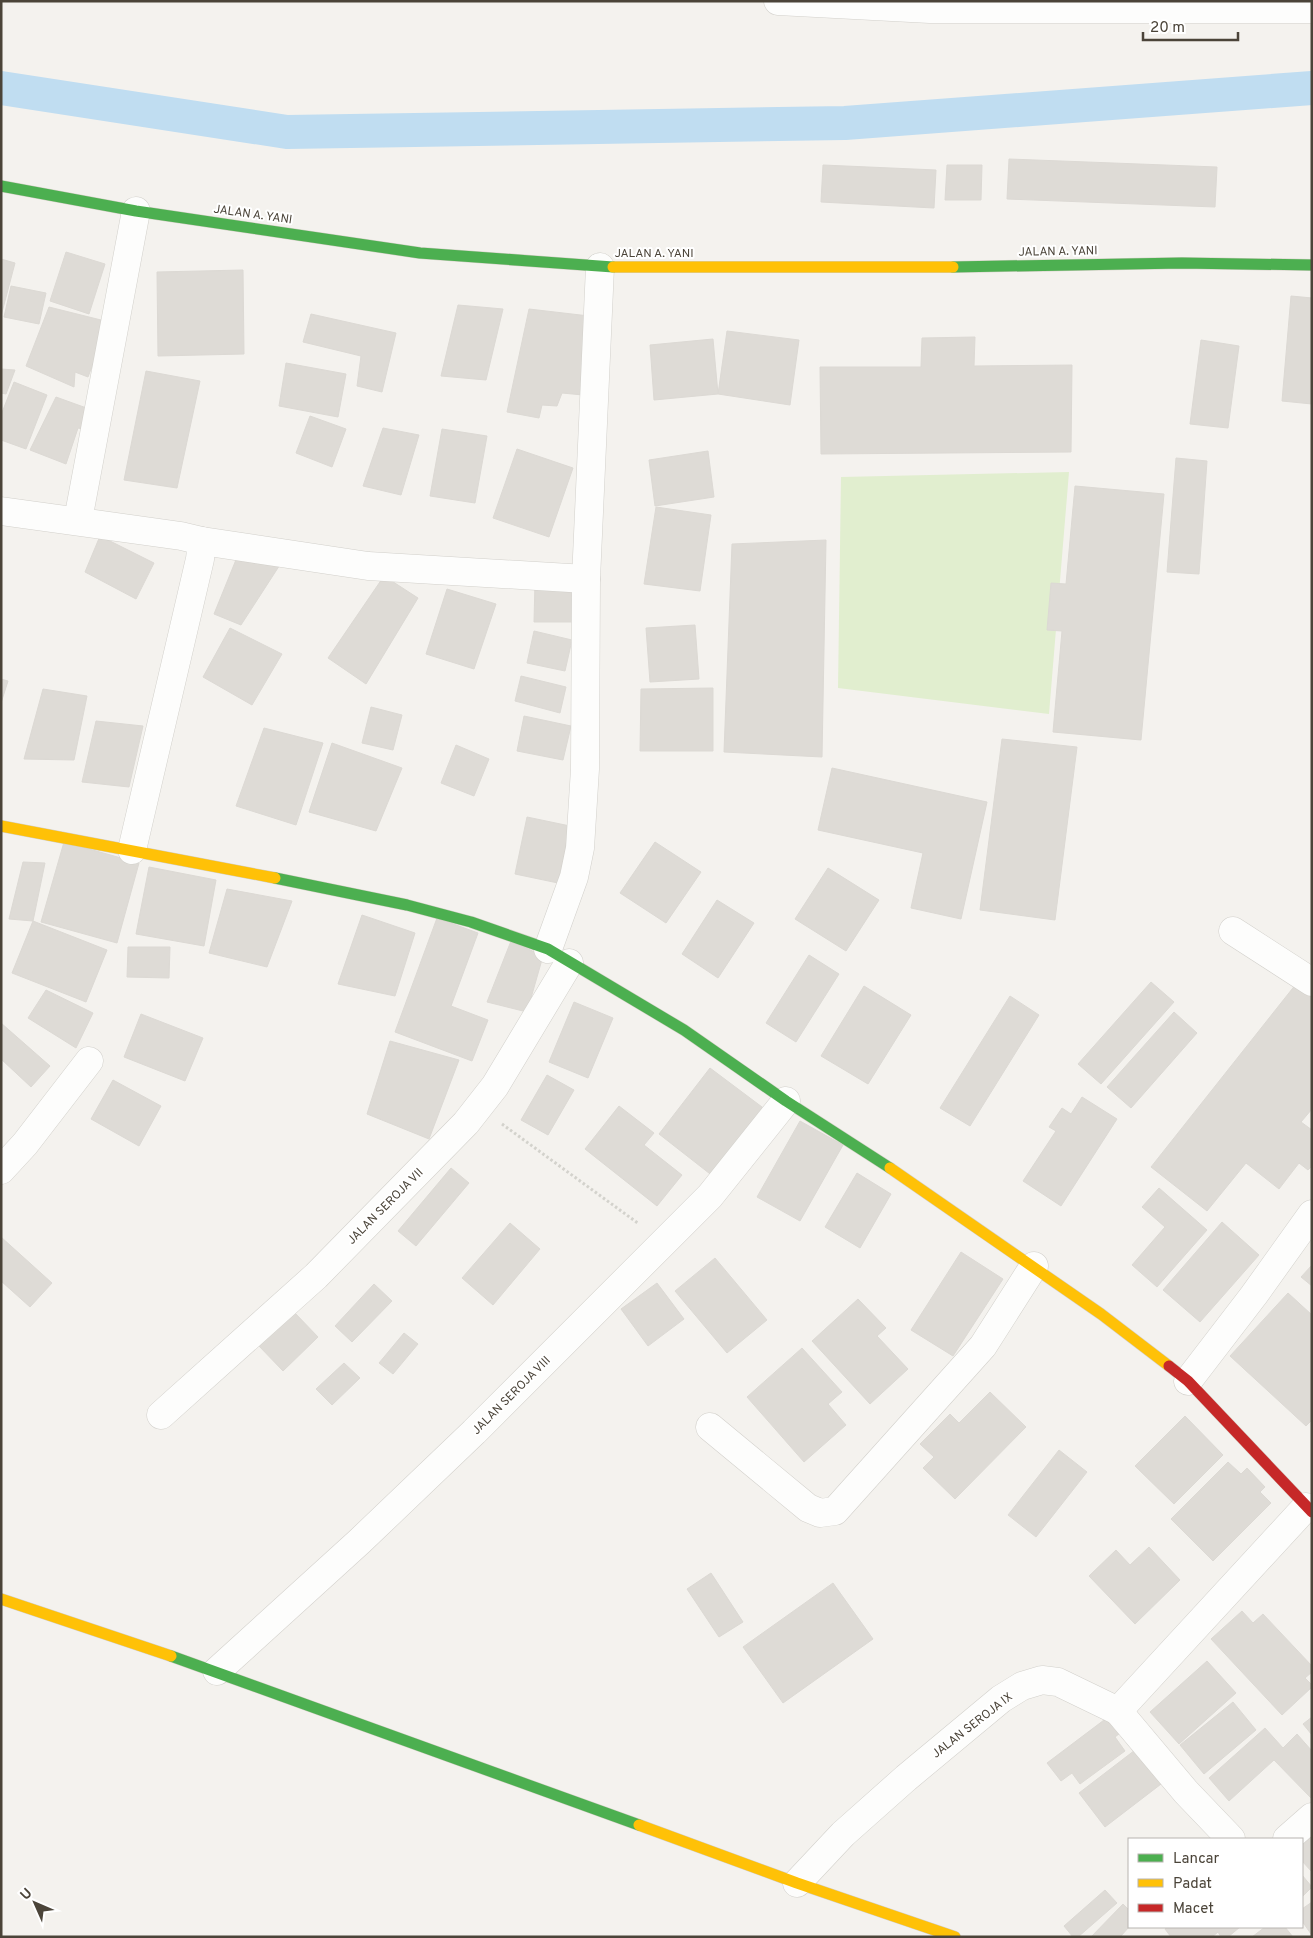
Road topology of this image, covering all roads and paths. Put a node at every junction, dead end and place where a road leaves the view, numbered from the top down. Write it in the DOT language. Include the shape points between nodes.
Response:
graph roads {
  1 [pos="778,1"];
  2 [pos="930,5"];
  3 [pos="1312,9"];
  4 [pos="1,186"];
  5 [pos="136,211"];
  6 [pos="1312,264"];
  7 [pos="600,267"];
  8 [pos="1,511"];
  9 [pos="78,520"];
  10 [pos="202,541"];
  11 [pos="586,579"];
  12 [pos="1,826"];
  13 [pos="132,850"];
  14 [pos="1233,931"];
  15 [pos="558,956"];
  16 [pos="1312,982"];
  17 [pos="89,1061"];
  18 [pos="786,1101"];
  19 [pos="480,1108"];
  20 [pos="1,1170"];
  21 [pos="1312,1214"];
  22 [pos="664,1242"];
  23 [pos="1034,1266"];
  24 [pos="1188,1380"];
  25 [pos="161,1415"];
  26 [pos="710,1426"];
  27 [pos="1309,1510"];
  28 [pos="1,1598"];
  29 [pos="216,1671"];
  30 [pos="1118,1711"];
  31 [pos="1312,1817"];
  32 [pos="1230,1838"];
  33 [pos="1288,1838"];
  34 [pos="798,1883"];
  35 [pos="955,1937"];
  1 -- 2 [label="street"];
  2 -- 3 [label="street"];
  4 -- 5 [label="main road, JALAN A. YANI"];
  5 -- 7 [label="main road, JALAN A. YANI" via="420,253"];
  5 -- 9 [label="street"];
  6 -- 7 [label="main road, JALAN A. YANI"];
  7 -- 11 [label="street, JALAN SEROJA VII"];
  8 -- 9 [label="street"];
  9 -- 10 [label="street"];
  10 -- 11 [label="street" via="368,566"];
  10 -- 13 [label="street"];
  11 -- 15 [label="street, JALAN SEROJA VII" via="586,769 580,848"];
  12 -- 13 [label="main road"];
  13 -- 15 [label="main road" via="407,905 471,922"];
  14 -- 16 [label="street"];
  15 -- 18 [label="main road" via="684,1030"];
  15 -- 19 [label="street, JALAN SEROJA VII" via="495,1086"];
  17 -- 20 [label="street"];
  18 -- 22 [label="street, JALAN SEROJA VIII" via="715,1190"];
  18 -- 23 [label="main road"];
  19 -- 22 [label="path"];
  19 -- 25 [label="street, JALAN SEROJA VII" via="316,1276"];
  21 -- 24 [label="street"];
  22 -- 29 [label="street, JALAN SEROJA VIII" via="474,1432"];
  23 -- 24 [label="main road"];
  23 -- 26 [label="street" via="983,1346 835,1511 820,1513 808,1508"];
  24 -- 27 [label="main road"];
  27 -- 30 [label="street"];
  28 -- 29 [label="main road"];
  29 -- 34 [label="main road"];
  30 -- 32 [label="street" via="1186,1792"];
  30 -- 34 [label="street, JALAN SEROJA IX" via="1058,1682 1042,1680 1022,1686 1001,1699 906,1778 843,1834"];
  31 -- 33 [label="street"];
  34 -- 35 [label="main road"];
}
